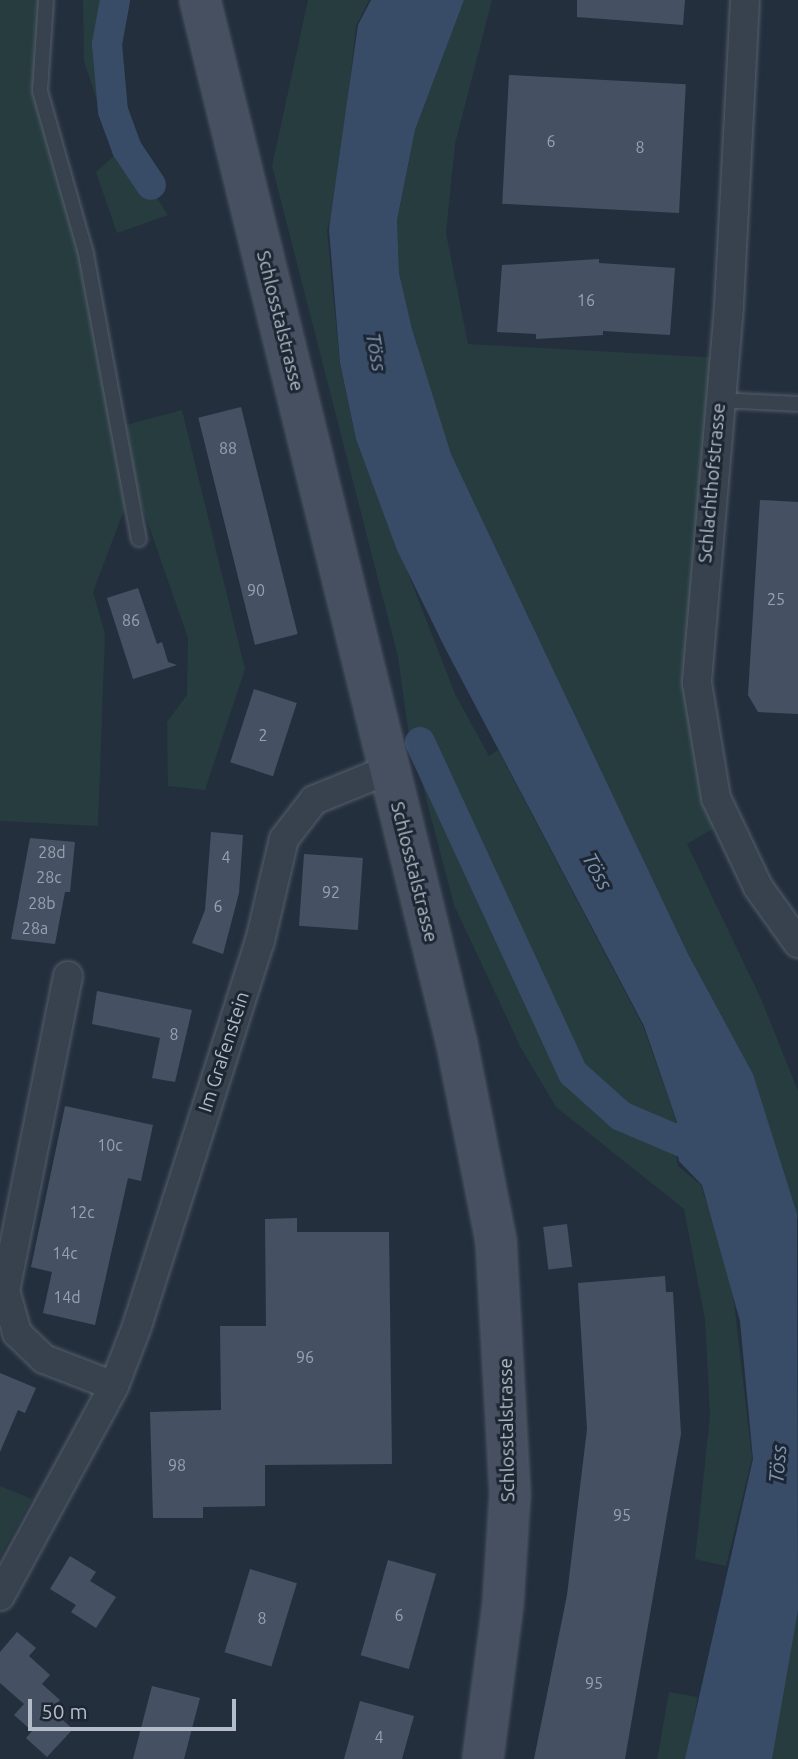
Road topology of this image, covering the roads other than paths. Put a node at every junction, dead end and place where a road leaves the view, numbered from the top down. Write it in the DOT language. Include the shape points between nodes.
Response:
graph roads {
  1 [pos="46,0"];
  2 [pos="200,0"];
  3 [pos="745,0"];
  4 [pos="720,400"];
  5 [pos="798,404"];
  6 [pos="139,539"];
  7 [pos="388,770"];
  8 [pos="798,943"];
  9 [pos="68,976"];
  10 [pos="114,1386"];
  11 [pos="0,1596"];
  12 [pos="483,1759"];
  1 -- 6 [label="lane" via="40,91 86,254"];
  2 -- 7 [label="main road, Schlosstalstrasse"];
  3 -- 4 [label="street, Schlachthofstrasse" via="747,32"];
  4 -- 5 [label="lane"];
  4 -- 8 [label="street, Schlachthofstrasse" via="699,619 700,719 716,798 736,846 772,910"];
  7 -- 10 [label="street, Im Grafenstein" via="314,800 284,839 260,941"];
  7 -- 12 [label="main road, Schlosstalstrasse" via="471,1104 496,1241 510,1495 503,1604"];
  9 -- 10 [label="street" via="5,1290 17,1333 44,1359"];
  10 -- 11 [label="street, Im Grafenstein"];
}
